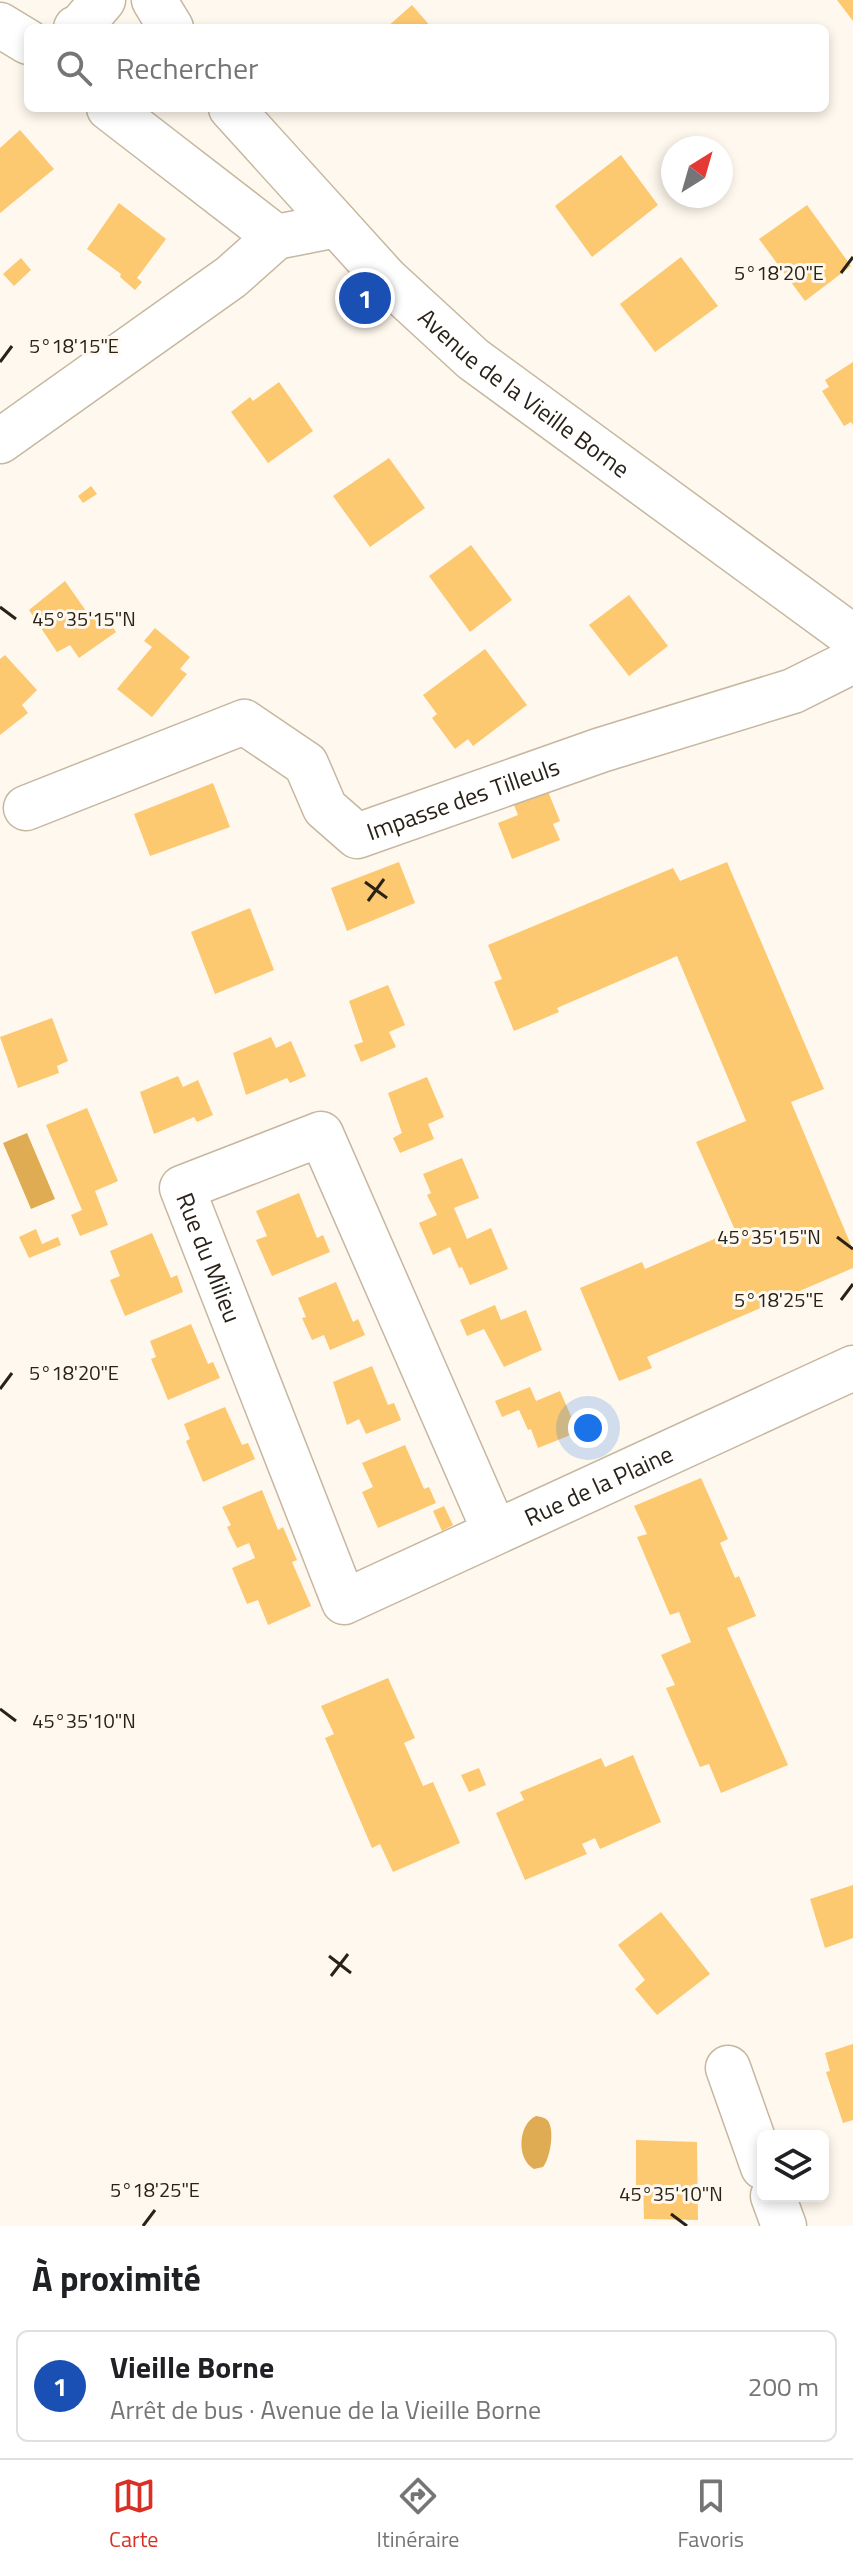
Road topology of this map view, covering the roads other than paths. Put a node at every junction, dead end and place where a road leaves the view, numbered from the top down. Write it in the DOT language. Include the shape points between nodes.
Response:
graph roads {
  1 [pos="103,0"];
  2 [pos="154,0"];
  3 [pos="83,24"];
  4 [pos="169,24"];
  5 [pos="114,112"];
  6 [pos="235,112"];
  7 [pos="337,225"];
  8 [pos="276,237"];
  9 [pos="0,441"];
  10 [pos="853,637"];
  11 [pos="853,661"];
  12 [pos="26,808"];
  13 [pos="853,1368"];
  14 [pos="495,1532"];
  15 [pos="344,1602"];
  16 [pos="728,2068"];
  17 [pos="757,2150"];
  18 [pos="775,2202"];
  19 [pos="784,2226"];
  1 -- 3 [label="main road"];
  2 -- 4 [label="main road"];
  5 -- 8 [label="main road"];
  6 -- 7 [label="main road, Avenue de la Vieille Borne"];
  7 -- 8 [label="main road"];
  7 -- 10 [label="main road, Avenue de la Vieille Borne" via="386,279 473,359"];
  8 -- 9 [label="main road" via="231,277"];
  11 -- 12 [label="main road, Impasse des Tilleuls" via="793,691 601,750 357,836 325,808 306,764 244,722"];
  13 -- 14 [label="main road, Rue de la Plaine"];
  14 -- 15 [label="main road, Rue de la Plaine"];
  14 -- 15 [label="main road, Rue du Milieu" via="321,1134 182,1188"];
  16 -- 17 [label="main road"];
  18 -- 19 [label="main road"];
}
